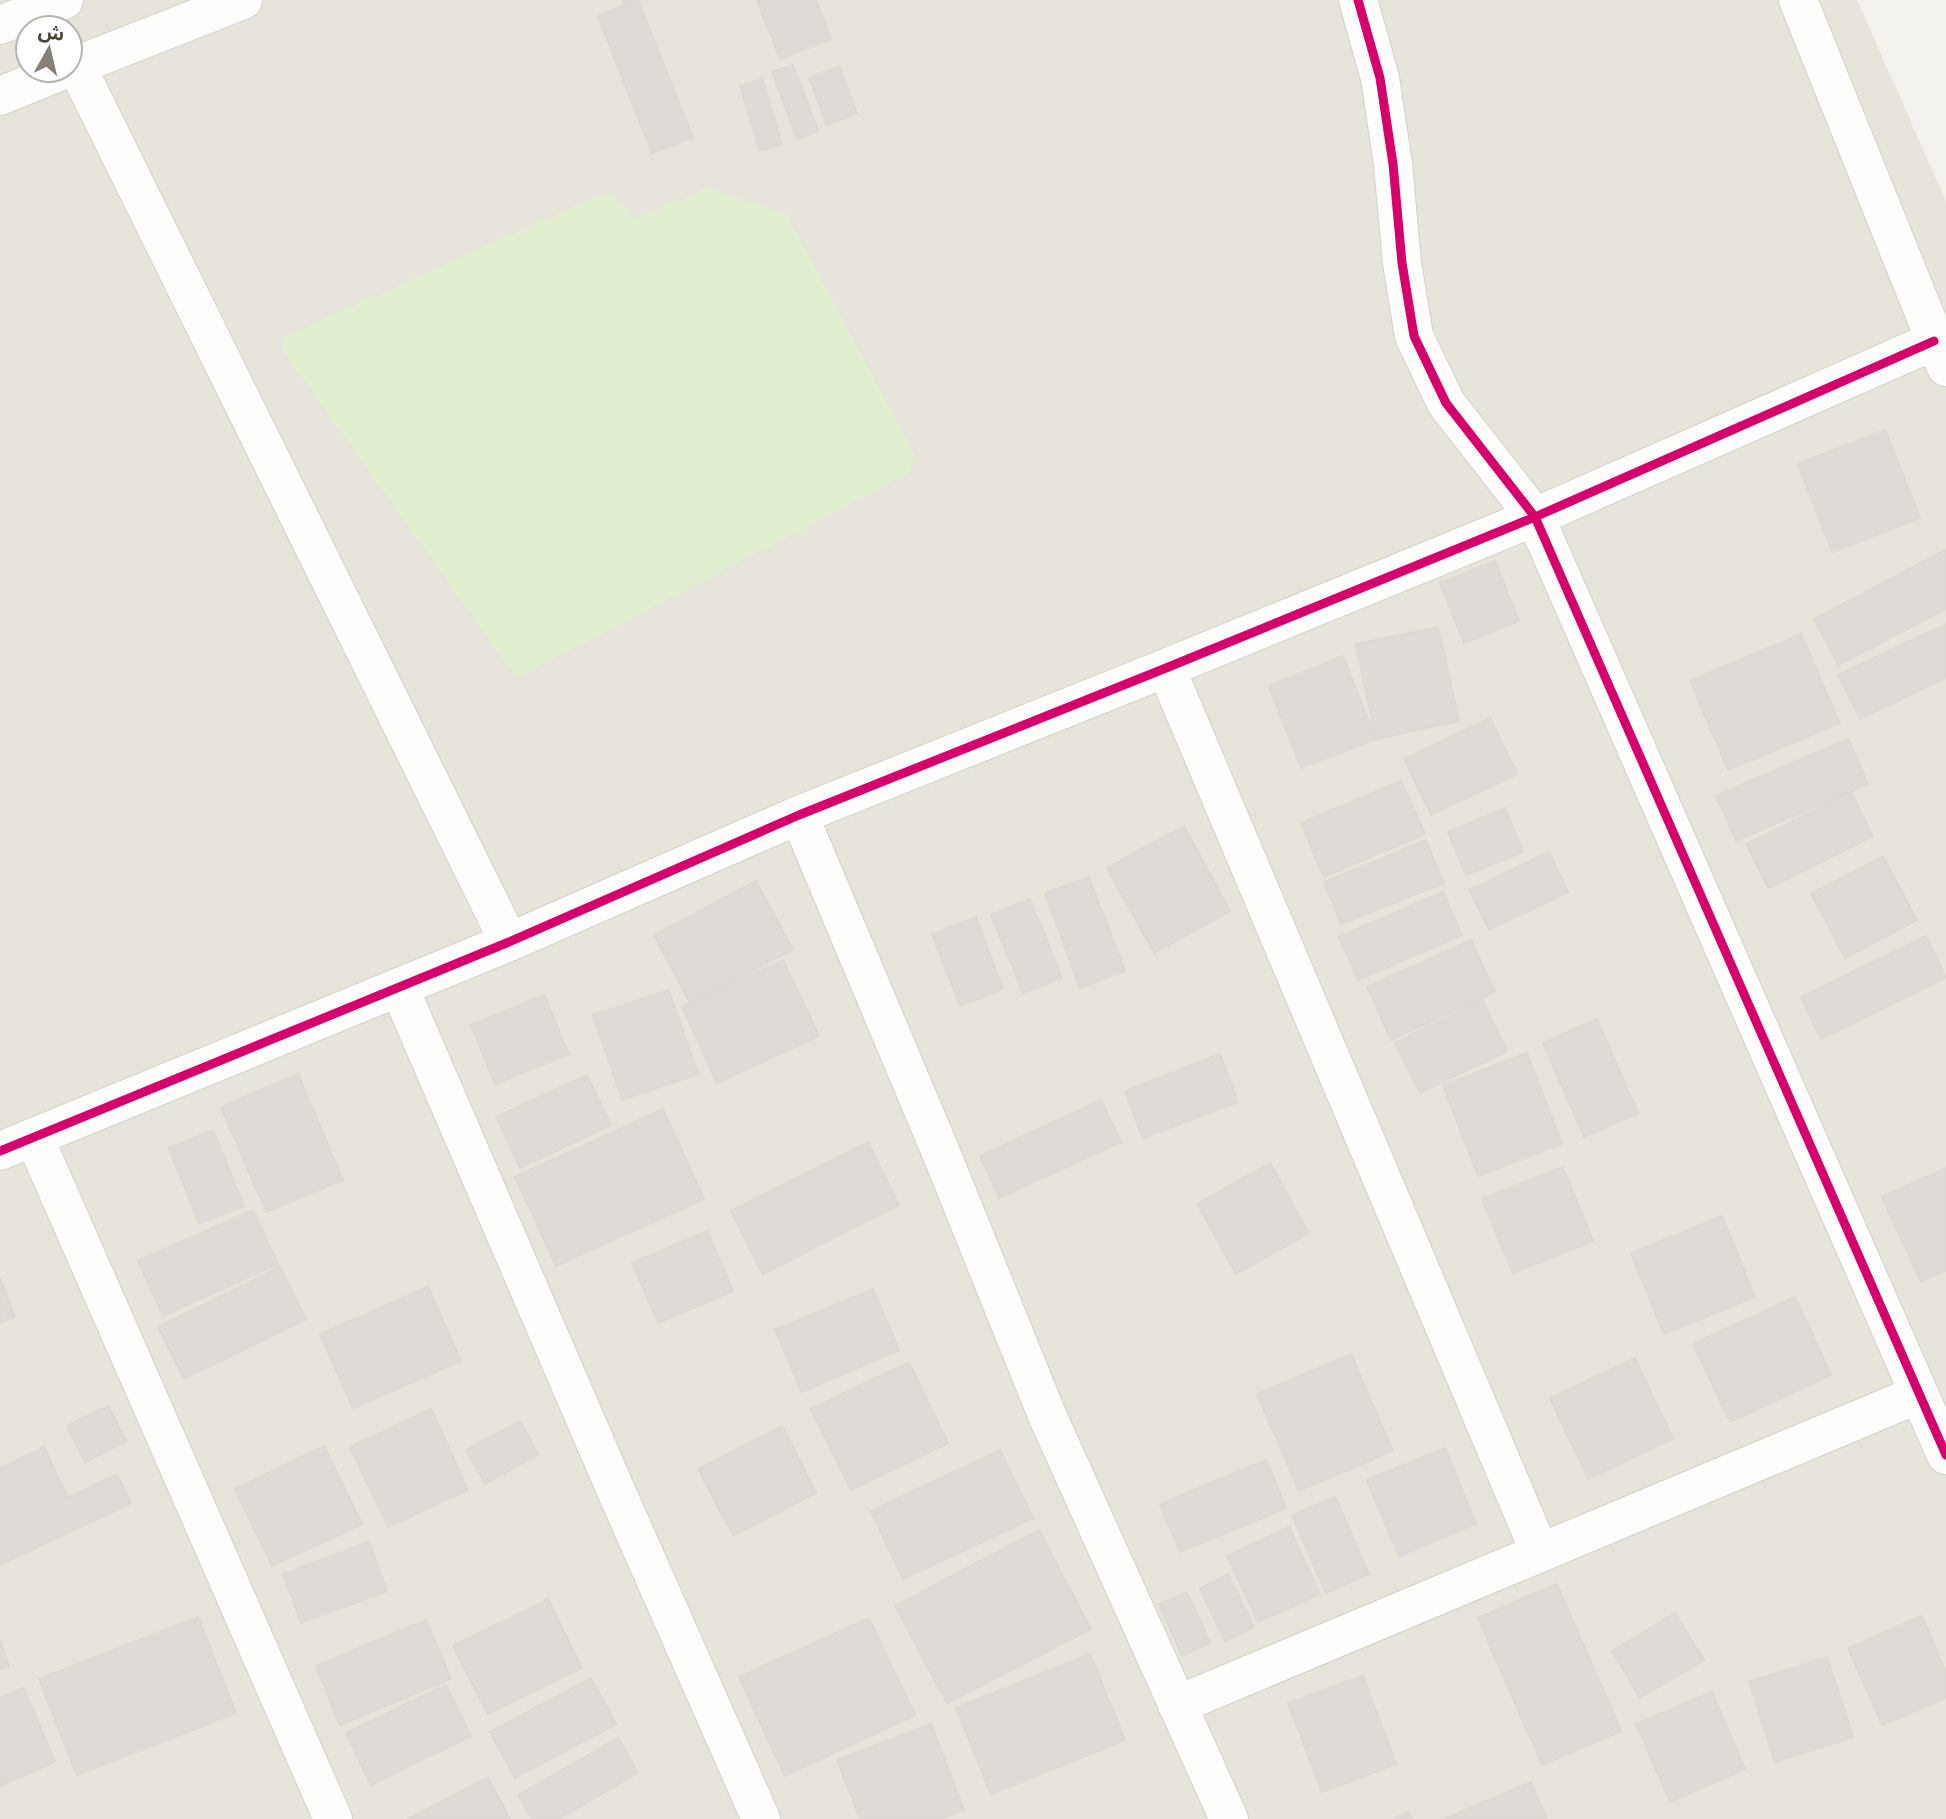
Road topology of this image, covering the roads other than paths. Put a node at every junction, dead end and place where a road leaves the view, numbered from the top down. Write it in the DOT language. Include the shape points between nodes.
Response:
graph roads {
  1 [pos="64,0"];
  2 [pos="243,0"];
  3 [pos="1358,0"];
  4 [pos="1798,0"];
  5 [pos="2,20"];
  6 [pos="84,62"];
  7 [pos="30,84"];
  8 [pos="78,84"];
  9 [pos="0,96"];
  10 [pos="1940,354"];
  11 [pos="1535,517"];
  12 [pos="1166,668"];
  13 [pos="799,815"];
  14 [pos="509,942"];
  15 [pos="399,987"];
  16 [pos="17,1144"];
  17 [pos="1919,1394"];
  18 [pos="1946,1455"];
  19 [pos="1540,1553"];
  20 [pos="1178,1705"];
  21 [pos="332,1819"];
  22 [pos="761,1819"];
  23 [pos="1229,1819"];
  1 -- 5 [label="street"];
  2 -- 6 [label="street"];
  3 -- 11 [label="street" via="1380,78 1414,336 1446,403"];
  4 -- 10 [label="street"];
  7 -- 9 [label="street"];
  8 -- 14 [label="street"];
  10 -- 11 [label="street"];
  11 -- 12 [label="street"];
  11 -- 17 [label="street"];
  12 -- 13 [label="street"];
  12 -- 19 [label="street"];
  13 -- 14 [label="street"];
  13 -- 20 [label="street" via="1046,1415"];
  14 -- 15 [label="street"];
  15 -- 16 [label="street"];
  15 -- 22 [label="street"];
  16 -- 21 [label="street"];
  17 -- 18 [label="street"];
  17 -- 19 [label="street"];
  19 -- 20 [label="street"];
  20 -- 23 [label="street"];
}
